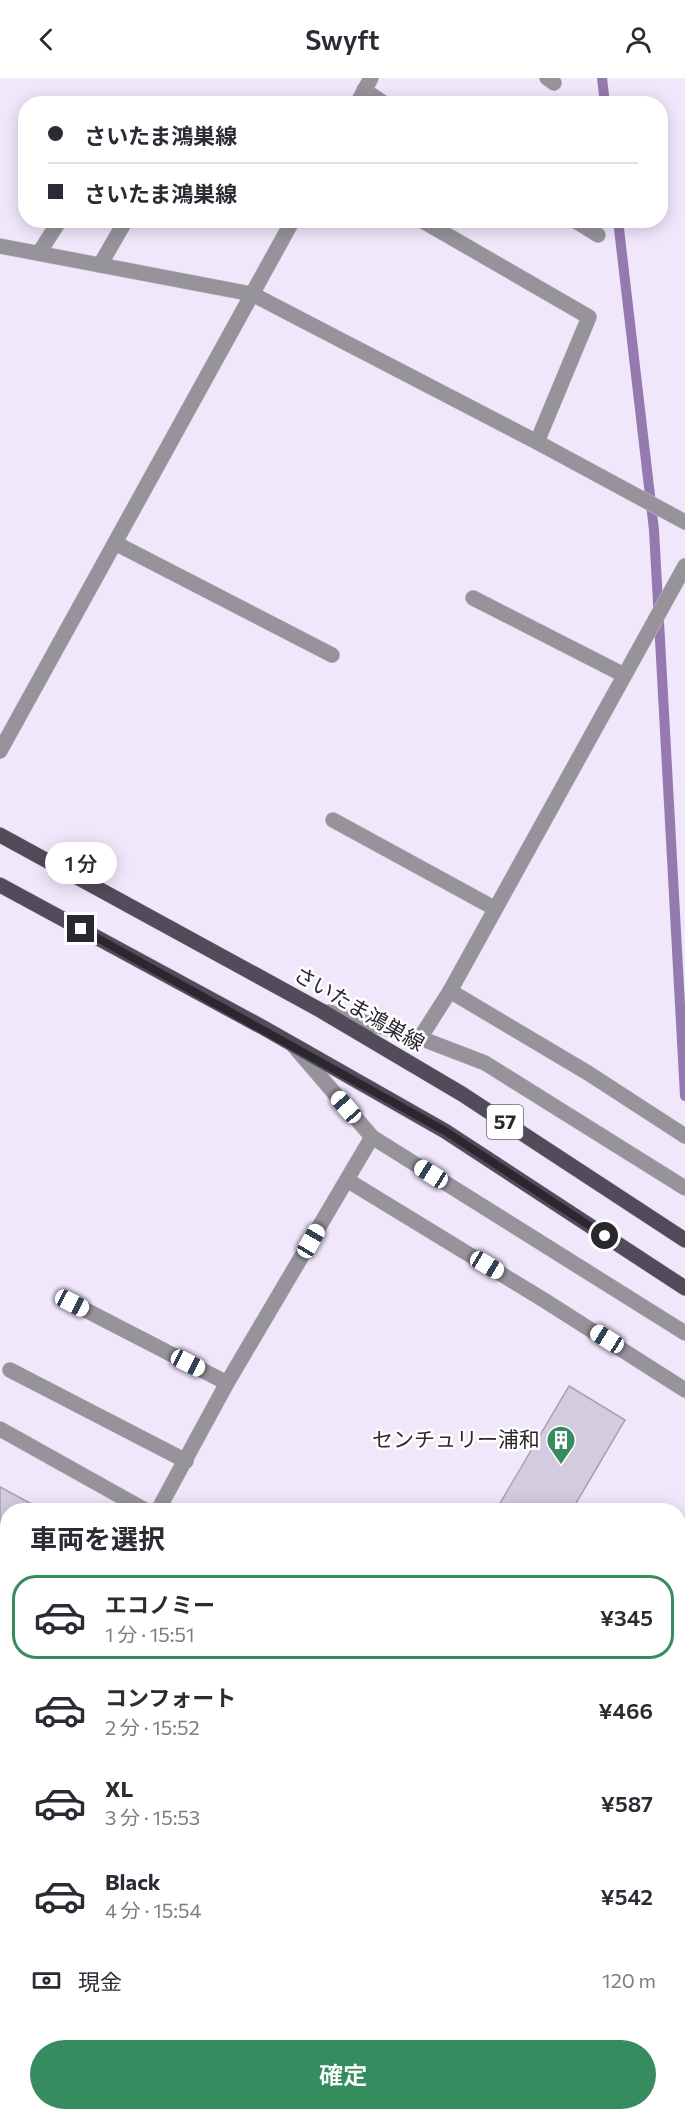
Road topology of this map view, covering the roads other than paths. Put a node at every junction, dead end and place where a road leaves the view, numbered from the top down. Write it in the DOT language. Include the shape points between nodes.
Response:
graph roads {
  1 [pos="55,228"];
  2 [pos="121,228"];
  3 [pos="289,228"];
  4 [pos="435,228"];
  5 [pos="586,228"];
  6 [pos="598,236"];
  7 [pos="0,246"];
  8 [pos="39,253"];
  9 [pos="100,265"];
  10 [pos="252,294"];
  11 [pos="537,442"];
  12 [pos="685,522"];
  13 [pos="115,543"];
  14 [pos="685,566"];
  15 [pos="473,598"];
  16 [pos="332,655"];
  17 [pos="624,675"];
  18 [pos="0,751"];
  19 [pos="333,820"];
  20 [pos="0,835"];
  21 [pos="0,885"];
  22 [pos="494,908"];
  23 [pos="450,991"];
  24 [pos="320,1010"];
  25 [pos="420,1038"];
  26 [pos="293,1046"];
  27 [pos="685,1136"];
  28 [pos="372,1137"];
  29 [pos="347,1180"];
  30 [pos="685,1188"];
  31 [pos="685,1240"];
  32 [pos="685,1288"];
  33 [pos="72,1303"];
  34 [pos="685,1333"];
  35 [pos="10,1370"];
  36 [pos="227,1383"];
  37 [pos="685,1390"];
  38 [pos="0,1430"];
  39 [pos="186,1461"];
  40 [pos="132,1503"];
  41 [pos="162,1503"];
  1 -- 8 [label="street"];
  2 -- 9 [label="street"];
  3 -- 10 [label="street"];
  4 -- 11 [label="street" via="590,317"];
  5 -- 6 [label="street"];
  7 -- 8 [label="street"];
  8 -- 9 [label="street"];
  9 -- 10 [label="street"];
  10 -- 11 [label="street"];
  10 -- 13 [label="street"];
  11 -- 12 [label="street"];
  13 -- 16 [label="street"];
  13 -- 18 [label="street"];
  14 -- 17 [label="street"];
  15 -- 17 [label="street"];
  17 -- 22 [label="street"];
  19 -- 22 [label="street"];
  20 -- 24 [label="main road, さいたま鴻巣線 / 57"];
  21 -- 26 [label="main road, 57"];
  22 -- 23 [label="street"];
  23 -- 25 [label="street"];
  23 -- 27 [label="street"];
  24 -- 25 [label="street"];
  24 -- 31 [label="main road, さいたま鴻巣線 / 57" via="462,1094"];
  25 -- 30 [label="street" via="485,1063"];
  26 -- 28 [label="street"];
  26 -- 32 [label="main road, 57" via="445,1131"];
  28 -- 29 [label="street"];
  28 -- 34 [label="street"];
  29 -- 36 [label="street"];
  29 -- 37 [label="street"];
  33 -- 36 [label="street"];
  35 -- 39 [label="street"];
  36 -- 39 [label="street"];
  38 -- 40 [label="street"];
  39 -- 41 [label="street"];
}
